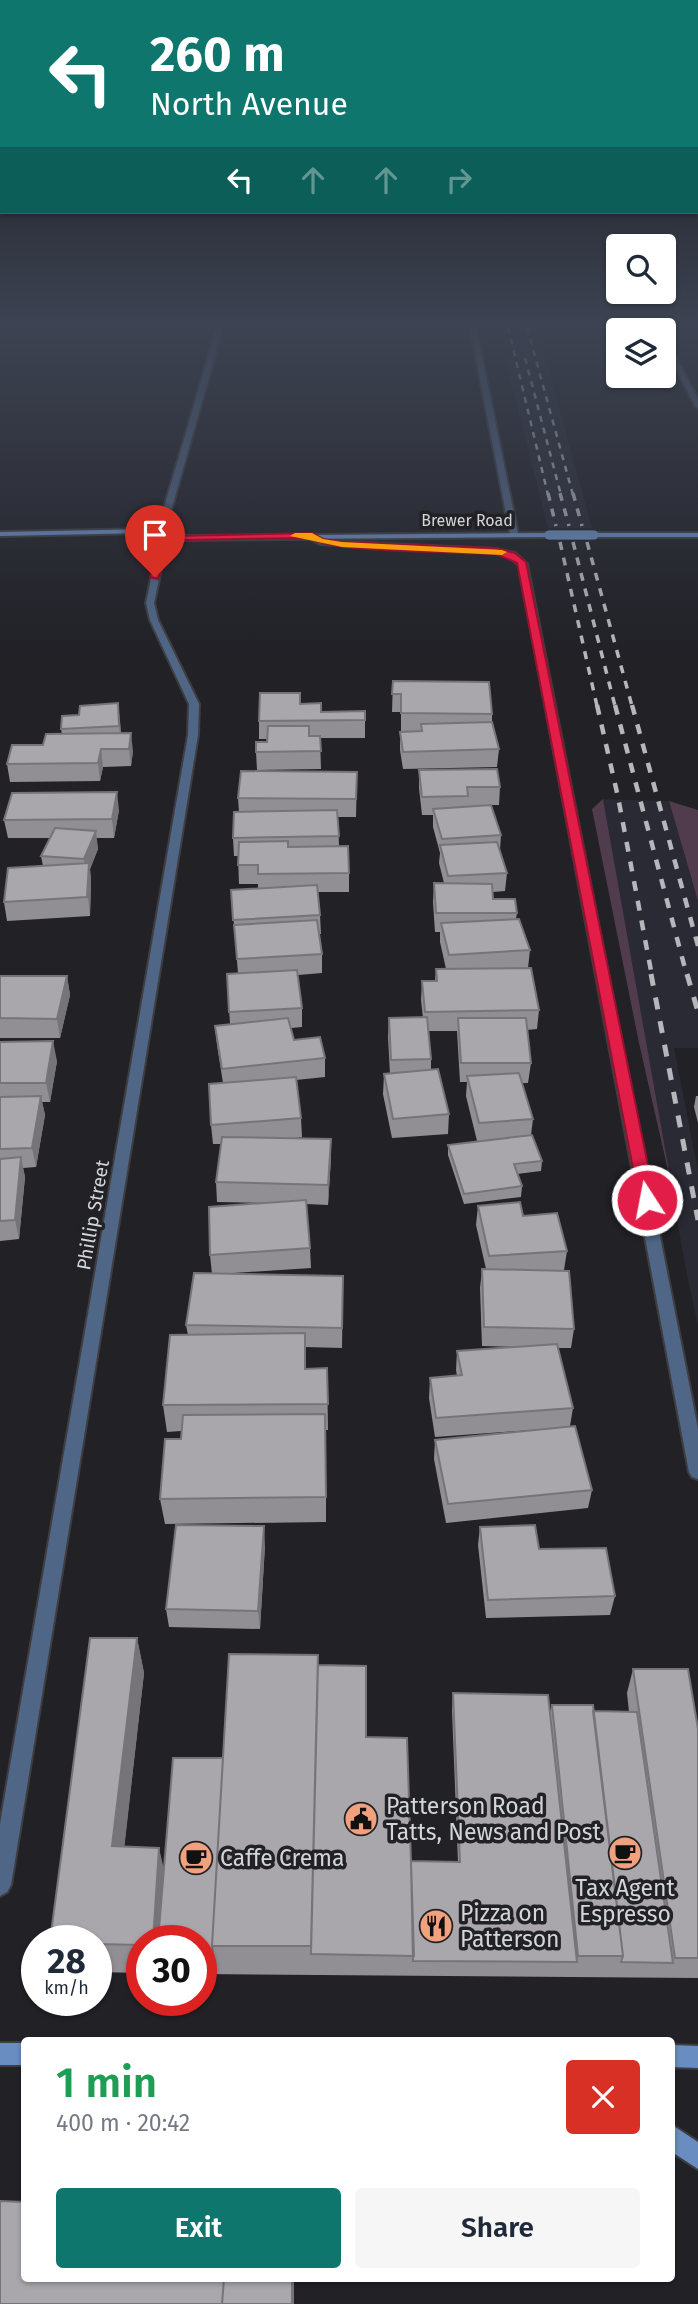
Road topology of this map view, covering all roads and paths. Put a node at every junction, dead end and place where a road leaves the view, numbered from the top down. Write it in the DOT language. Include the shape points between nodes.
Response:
graph roads {
  1 [pos="189,435"];
  2 [pos="494,435"];
  3 [pos="167,512"];
  4 [pos="0,534"];
  5 [pos="153,534"];
  6 [pos="176,534"];
  7 [pos="514,534"];
  8 [pos="698,535"];
  9 [pos="312,536"];
  10 [pos="159,559"];
  11 [pos="698,1472"];
  12 [pos="0,1885"];
  13 [pos="0,2054"];
  14 [pos="21,2054"];
  15 [pos="675,2056"];
  16 [pos="698,2057"];
  17 [pos="675,2139"];
  18 [pos="698,2157"];
  1 -- 3 [label="street"];
  2 -- 7 [label="street"];
  3 -- 5 [label="street"];
  3 -- 6 [label="street"];
  4 -- 5 [label="street"];
  5 -- 6 [label="street, Brewer Road"];
  5 -- 10 [label="street, Phillip Street"];
  6 -- 9 [label="street, Brewer Road"];
  6 -- 10 [label="street, Phillip Street"];
  7 -- 8 [label="street, Brewer Road, bridge"];
  7 -- 9 [label="street, Brewer Road"];
  9 -- 11 [label="street" via="342,544 496,551 523,564"];
  10 -- 12 [label="street, Phillip Street" via="150,603 194,704 193,735"];
  13 -- 14 [label="street"];
  15 -- 16 [label="street"];
  17 -- 18 [label="street"];
}
